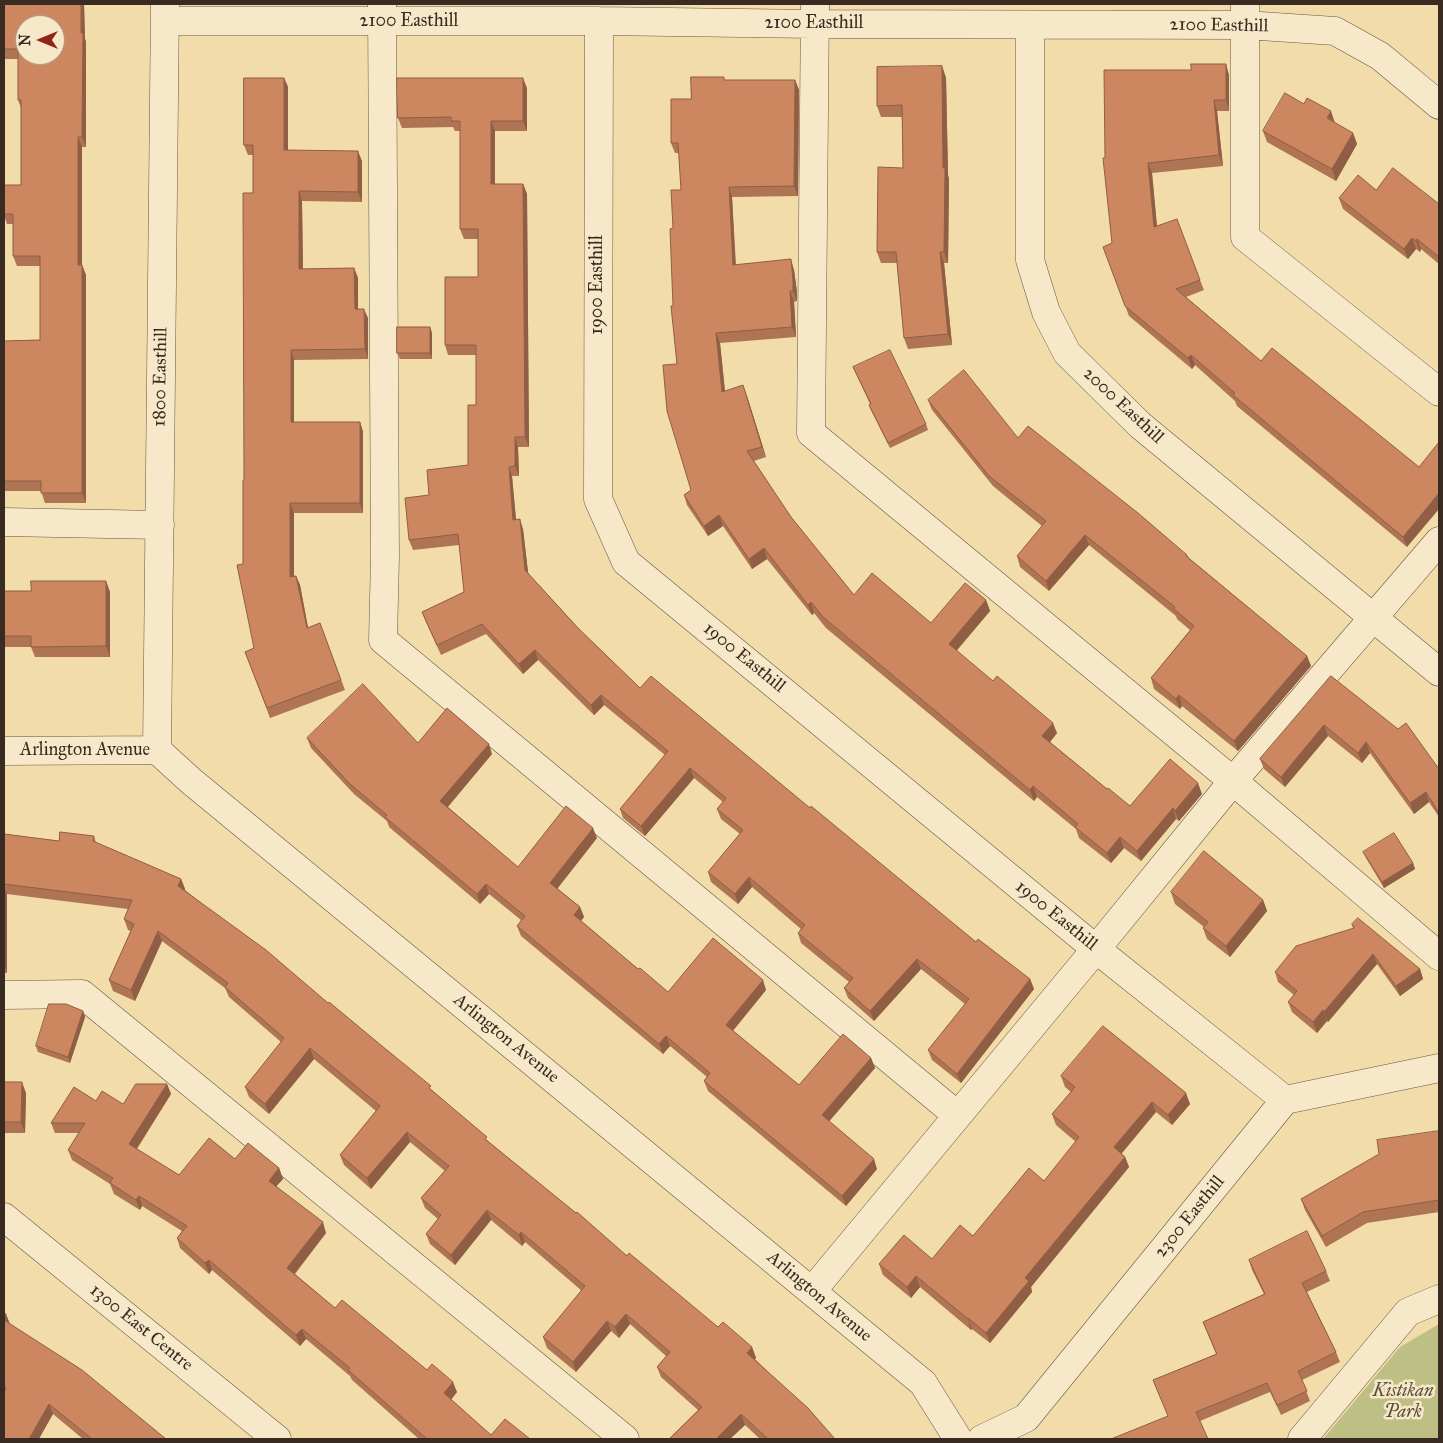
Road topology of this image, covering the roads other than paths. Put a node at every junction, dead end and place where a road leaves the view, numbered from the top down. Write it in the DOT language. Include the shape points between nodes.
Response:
graph roads {
  1 [pos="165,12"];
  2 [pos="383,13"];
  3 [pos="815,14"];
  4 [pos="1245,14"];
  5 [pos="598,21"];
  6 [pos="1030,25"];
  7 [pos="1439,105"];
  8 [pos="1439,392"];
  9 [pos="4,522"];
  10 [pos="160,525"];
  11 [pos="1439,541"];
  12 [pos="1373,616"];
  13 [pos="1439,672"];
  14 [pos="157,750"];
  15 [pos="4,751"];
  16 [pos="1233,781"];
  17 [pos="1096,949"];
  18 [pos="1439,956"];
  19 [pos="4,995"];
  20 [pos="1439,1068"];
  21 [pos="1285,1100"];
  22 [pos="957,1115"];
  23 [pos="4,1217"];
  24 [pos="812,1291"];
  25 [pos="1439,1299"];
  26 [pos="278,1439"];
  27 [pos="625,1439"];
  28 [pos="958,1439"];
  29 [pos="982,1439"];
  30 [pos="1302,1439"];
  1 -- 2 [label="street, 2100 Easthill"];
  1 -- 10 [label="street, 1800 Easthill"];
  2 -- 5 [label="street, 2100 Easthill"];
  2 -- 22 [label="street" via="383,640"];
  3 -- 5 [label="street, 2100 Easthill"];
  3 -- 6 [label="street, 2100 Easthill"];
  3 -- 16 [label="street" via="811,433"];
  4 -- 6 [label="street, 2100 Easthill"];
  4 -- 7 [label="street, 2100 Easthill" via="1335,32 1380,56"];
  4 -- 8 [label="street" via="1245,237"];
  5 -- 17 [label="street, 1900 Easthill" via="598,499 626,562"];
  6 -- 12 [label="street, 2000 Easthill" via="1030,260 1046,312 1067,354 1140,425"];
  9 -- 10 [label="street"];
  10 -- 14 [label="street, 1800 Easthill"];
  11 -- 12 [label="street"];
  12 -- 13 [label="street, 2000 Easthill"];
  12 -- 16 [label="street"];
  14 -- 15 [label="street, Arlington Avenue"];
  14 -- 24 [label="street, Arlington Avenue"];
  16 -- 17 [label="street"];
  16 -- 18 [label="street"];
  17 -- 21 [label="street, 1900 Easthill"];
  17 -- 22 [label="street"];
  19 -- 27 [label="street" via="82,994"];
  20 -- 21 [label="street"];
  21 -- 29 [label="street, 2300 Easthill" via="1026,1418"];
  22 -- 24 [label="street"];
  23 -- 26 [label="street, 1300 East Centre"];
  24 -- 28 [label="street, Arlington Avenue" via="923,1383"];
  25 -- 30 [label="street" via="1408,1312"];
}
